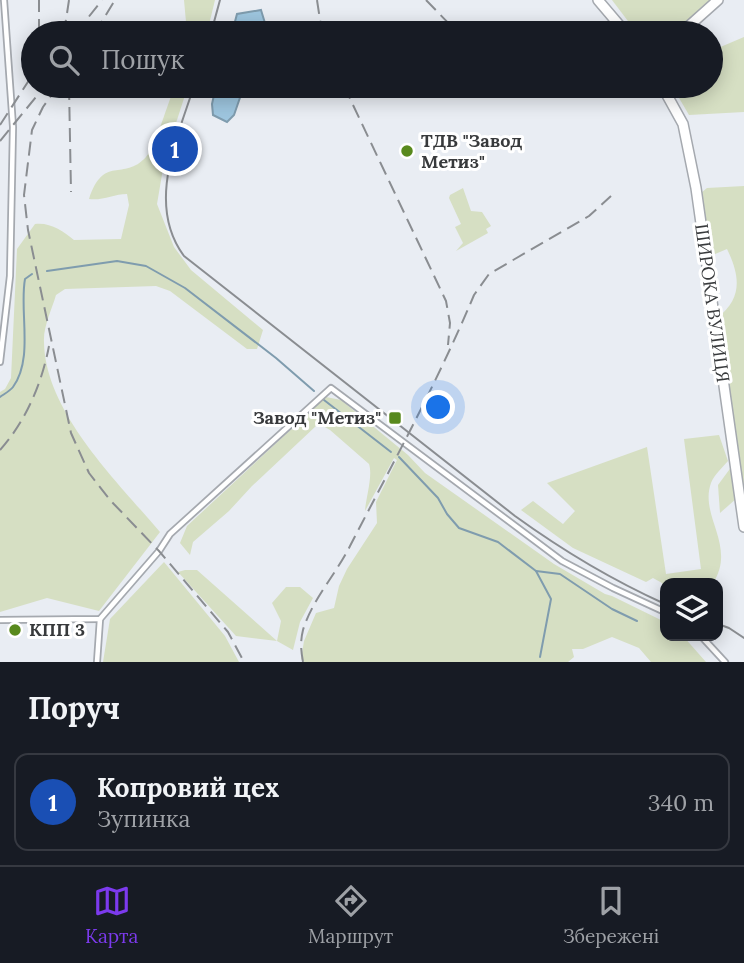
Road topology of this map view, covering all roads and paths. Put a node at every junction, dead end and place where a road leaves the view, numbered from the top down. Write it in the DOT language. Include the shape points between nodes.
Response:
graph roads {
  1 [pos="4,0"];
  2 [pos="598,0"];
  3 [pos="718,0"];
  4 [pos="616,21"];
  5 [pos="694,21"];
  6 [pos="669,98"];
  7 [pos="0,362"];
  8 [pos="744,527"];
  9 [pos="660,610"];
  10 [pos="100,619"];
  11 [pos="0,620"];
  12 [pos="706,641"];
  13 [pos="97,662"];
  14 [pos="725,662"];
  1 -- 7 [label="lane" via="13,127 10,276"];
  2 -- 4 [label="street"];
  3 -- 5 [label="street"];
  6 -- 8 [label="street, ШИРОКА ВУЛИЦЯ" via="683,124 696,188"];
  9 -- 10 [label="lane" via="562,561 331,388 170,534"];
  10 -- 11 [label="lane"];
  10 -- 13 [label="lane"];
  12 -- 14 [label="lane"];
}
